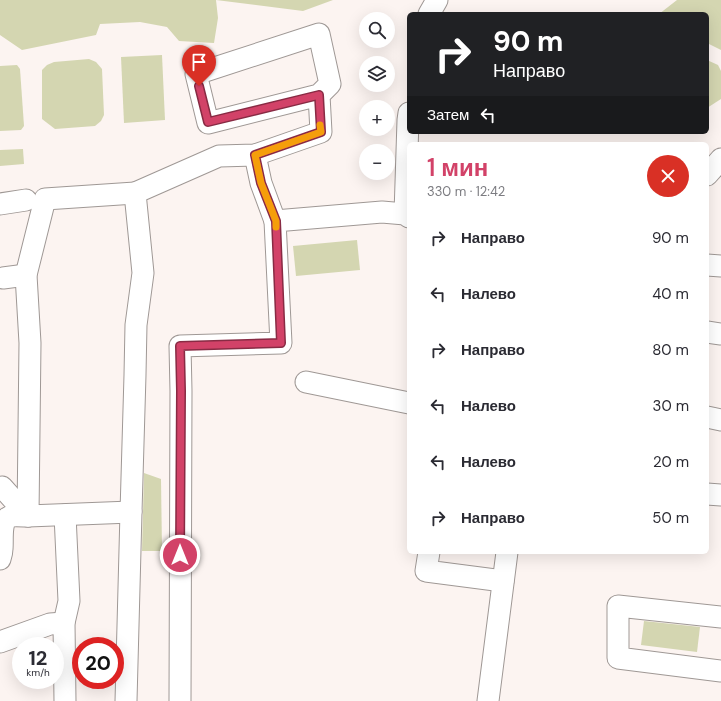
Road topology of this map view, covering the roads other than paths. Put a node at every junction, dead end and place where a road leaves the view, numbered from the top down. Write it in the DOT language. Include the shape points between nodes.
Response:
graph roads {
  1 [pos="436,0"];
  2 [pos="430,12"];
  3 [pos="319,95"];
  4 [pos="255,155"];
  5 [pos="721,159"];
  6 [pos="709,173"];
  7 [pos="135,193"];
  8 [pos="26,200"];
  9 [pos="0,204"];
  10 [pos="407,216"];
  11 [pos="276,221"];
  12 [pos="709,265"];
  13 [pos="721,266"];
  14 [pos="26,275"];
  15 [pos="3,278"];
  16 [pos="709,332"];
  17 [pos="721,334"];
  18 [pos="306,382"];
  19 [pos="407,402"];
  20 [pos="709,417"];
  21 [pos="721,420"];
  22 [pos="2,487"];
  23 [pos="709,494"];
  24 [pos="721,495"];
  25 [pos="131,512"];
  26 [pos="65,515"];
  27 [pos="28,516"];
  28 [pos="429,554"];
  29 [pos="507,554"];
  30 [pos="0,559"];
  31 [pos="503,581"];
  32 [pos="721,617"];
  33 [pos="64,623"];
  34 [pos="0,642"];
  35 [pos="721,671"];
  36 [pos="65,701"];
  37 [pos="126,701"];
  38 [pos="180,701"];
  39 [pos="488,701"];
  1 -- 2 [label="lane"];
  3 -- 3 [label="lane" via="208,122 196,74 319,34 330,84"];
  3 -- 4 [label="lane" via="321,132"];
  4 -- 7 [label="lane" via="219,156"];
  4 -- 11 [label="lane" via="261,183"];
  5 -- 6 [label="lane"];
  7 -- 14 [label="lane" via="45,199"];
  7 -- 25 [label="lane" via="143,273 136,325"];
  8 -- 9 [label="lane"];
  10 -- 11 [label="lane" via="382,212"];
  11 -- 38 [label="lane" via="281,343 180,346"];
  12 -- 13 [label="lane"];
  14 -- 15 [label="lane"];
  14 -- 27 [label="lane" via="30,343"];
  16 -- 17 [label="lane"];
  18 -- 19 [label="lane"];
  20 -- 21 [label="lane"];
  22 -- 27 [label="lane"];
  23 -- 24 [label="lane"];
  25 -- 26 [label="lane"];
  25 -- 37 [label="lane"];
  26 -- 27 [label="lane"];
  26 -- 33 [label="lane" via="68,601"];
  27 -- 30 [label="lane" via="9,517 3,523"];
  28 -- 31 [label="lane" via="426,571"];
  29 -- 31 [label="lane"];
  31 -- 39 [label="lane"];
  32 -- 35 [label="lane" via="618,606 618,658"];
  33 -- 34 [label="lane" via="50,624"];
  33 -- 36 [label="lane"];
}
